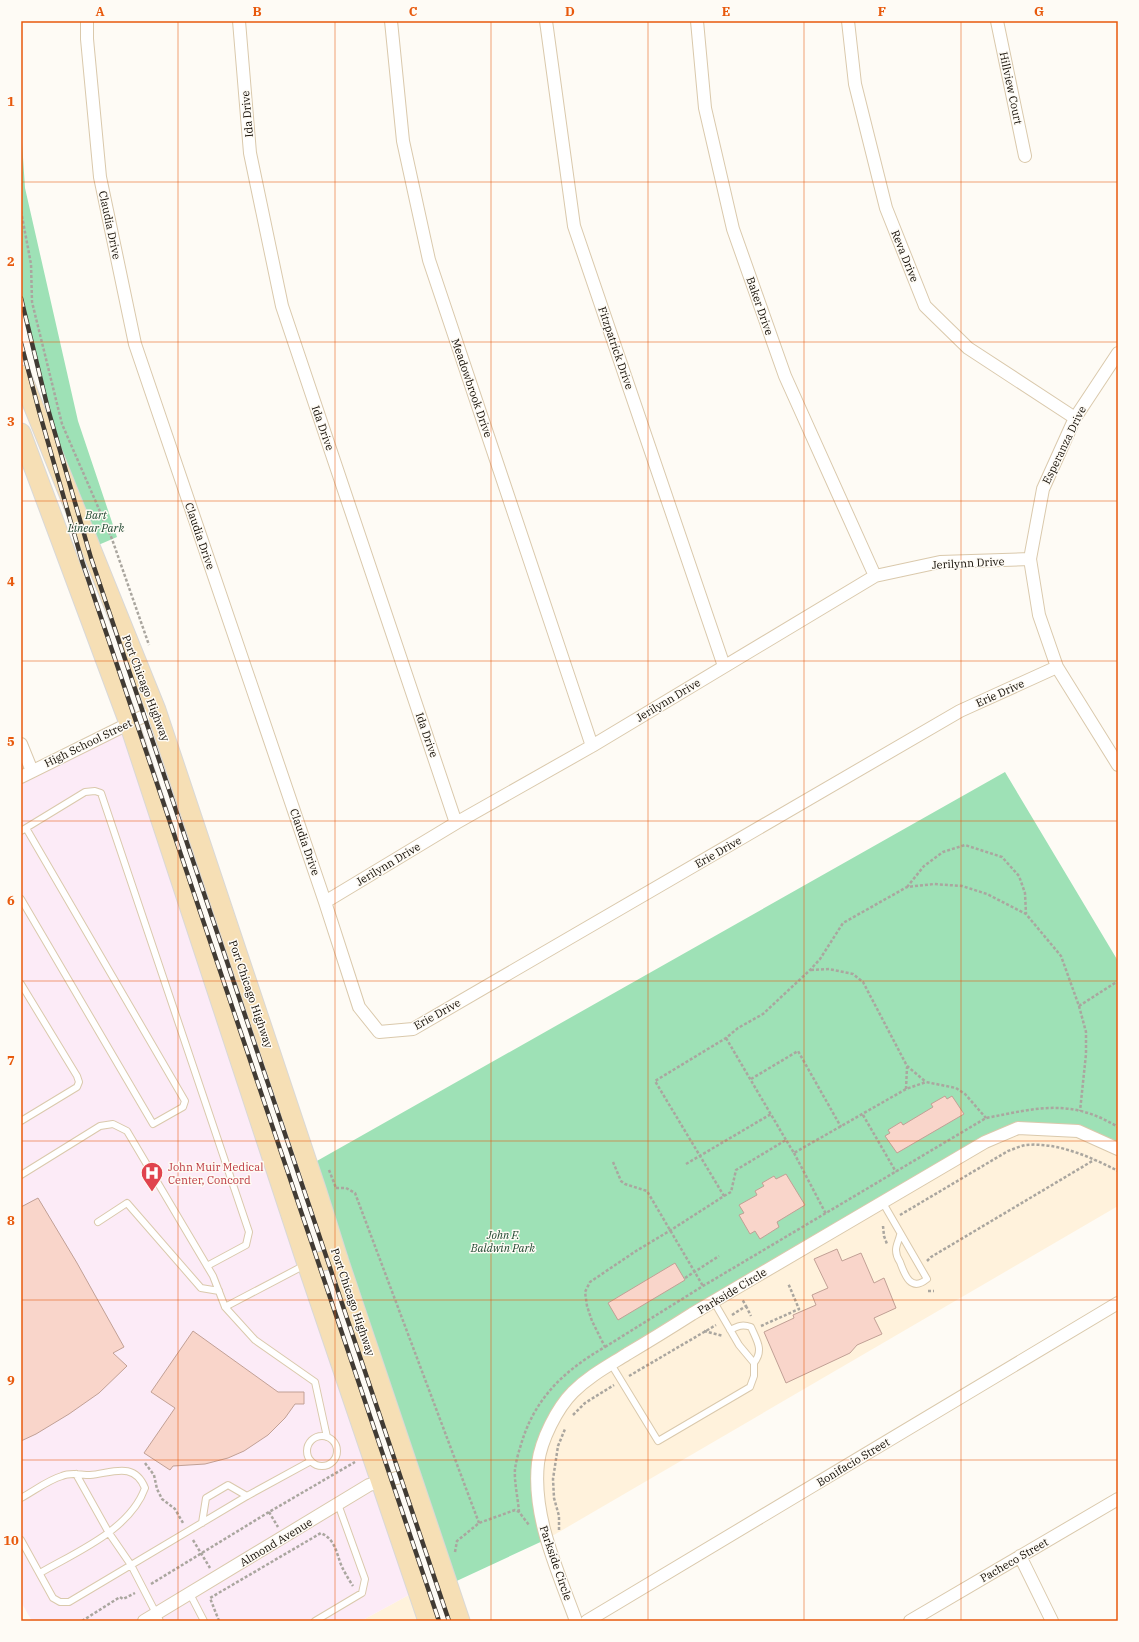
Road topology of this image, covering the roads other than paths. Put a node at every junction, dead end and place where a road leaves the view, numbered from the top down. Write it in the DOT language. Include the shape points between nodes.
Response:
graph roads {
  1 [pos="87,21"];
  2 [pos="238,21"];
  3 [pos="391,21"];
  4 [pos="546,21"];
  5 [pos="697,21"];
  6 [pos="848,21"];
  7 [pos="997,21"];
  8 [pos="1025,156"];
  9 [pos="1118,353"];
  10 [pos="21,375"];
  11 [pos="1075,418"];
  12 [pos="21,433"];
  13 [pos="1030,559"];
  14 [pos="875,576"];
  15 [pos="724,666"];
  16 [pos="1057,667"];
  17 [pos="156,710"];
  18 [pos="129,723"];
  19 [pos="21,744"];
  20 [pos="592,746"];
  21 [pos="1118,765"];
  22 [pos="32,771"];
  23 [pos="21,777"];
  24 [pos="456,823"];
  25 [pos="23,829"];
  26 [pos="21,899"];
  27 [pos="325,902"];
  28 [pos="21,984"];
  29 [pos="379,1032"];
  30 [pos="21,1121"];
  31 [pos="1118,1149"];
  32 [pos="21,1175"];
  33 [pos="883,1203"];
  34 [pos="98,1222"];
  35 [pos="900,1235"];
  36 [pos="338,1258"];
  37 [pos="307,1264"];
  38 [pos="207,1266"];
  39 [pos="219,1291"];
  40 [pos="714,1302"];
  41 [pos="1118,1303"];
  42 [pos="225,1307"];
  43 [pos="730,1330"];
  44 [pos="754,1362"];
  45 [pos="611,1364"];
  46 [pos="327,1437"];
  47 [pos="311,1461"];
  48 [pos="76,1474"];
  49 [pos="412,1474"];
  50 [pos="381,1481"];
  51 [pos="247,1496"];
  52 [pos="21,1498"];
  53 [pos="1118,1499"];
  54 [pos="338,1504"];
  55 [pos="202,1523"];
  56 [pos="109,1533"];
  57 [pos="21,1540"];
  58 [pos="1020,1556"];
  59 [pos="131,1564"];
  60 [pos="40,1573"];
  61 [pos="190,1594"];
  62 [pos="158,1618"];
  63 [pos="144,1621"];
  64 [pos="204,1621"];
  65 [pos="315,1621"];
  66 [pos="428,1621"];
  67 [pos="460,1621"];
  68 [pos="576,1621"];
  69 [pos="587,1621"];
  70 [pos="910,1621"];
  71 [pos="1052,1621"];
  1 -- 27 [label="street, Claudia Drive" via="100,177 135,344"];
  2 -- 24 [label="street, Ida Drive" via="250,153 282,306"];
  3 -- 20 [label="street, Meadowbrook Drive" via="403,141 429,260"];
  4 -- 15 [label="street, Fitzpatrick Drive" via="574,226"];
  5 -- 14 [label="street, Baker Drive" via="705,108 733,229 785,376"];
  6 -- 11 [label="street, Reva Drive" via="855,84 886,208 925,306 968,348"];
  7 -- 8 [label="street, Hillview Court"];
  9 -- 11 [label="street, Esperanza Drive"];
  10 -- 17 [label="main road, Port Chicago Highway"];
  11 -- 13 [label="street, Esperanza Drive" via="1043,489"];
  12 -- 18 [label="main road"];
  13 -- 14 [label="street, Jerilynn Drive" via="940,562"];
  13 -- 16 [label="street, Esperanza Drive" via="1039,615"];
  14 -- 15 [label="street, Jerilynn Drive"];
  15 -- 20 [label="street, Jerilynn Drive"];
  16 -- 21 [label="street, Esperanza Drive"];
  16 -- 29 [label="street, Erie Drive" via="960,711 413,1029"];
  17 -- 18 [label="street, High School Street"];
  17 -- 36 [label="main road, Port Chicago Highway"];
  18 -- 22 [label="street, High School Street"];
  18 -- 37 [label="main road"];
  19 -- 22 [label="street"];
  20 -- 24 [label="street, Jerilynn Drive"];
  22 -- 23 [label="street, High School Street"];
  24 -- 27 [label="street, Jerilynn Drive"];
  25 -- 26 [label="lane" via="185,1101 183,1106 153,1124"];
  25 -- 38 [label="lane" via="85,792 101,793 249,1232 246,1245"];
  27 -- 29 [label="street, Claudia Drive" via="359,1007"];
  28 -- 30 [label="lane" via="79,1082 77,1087"];
  31 -- 33 [label="street, Parkside Circle" via="1078,1131 1018,1128 985,1142"];
  32 -- 38 [label="lane" via="100,1126 113,1124 127,1131"];
  33 -- 35 [label="lane"];
  33 -- 40 [label="street, Parkside Circle"];
  34 -- 39 [label="lane" via="127,1203 201,1288"];
  35 -- 35 [label="lane" via="896,1251 905,1274 914,1284 922,1284 928,1279"];
  36 -- 37 [label="main road"];
  36 -- 49 [label="main road, Port Chicago Highway"];
  37 -- 42 [label="lane"];
  37 -- 50 [label="main road"];
  38 -- 39 [label="lane"];
  39 -- 42 [label="lane"];
  40 -- 43 [label="lane"];
  40 -- 45 [label="street, Parkside Circle"];
  41 -- 69 [label="street, Bonifacio Street"];
  42 -- 46 [label="lane" via="254,1340 315,1382"];
  43 -- 44 [label="lane"];
  43 -- 44 [label="lane" via="745,1325 751,1328 759,1346 759,1356"];
  44 -- 45 [label="lane" via="754,1376 750,1387 658,1441"];
  45 -- 68 [label="street, Parkside Circle" via="572,1393 555,1416 545,1436 538,1462 542,1520"];
  46 -- 47 [label="lane" via="317,1438 310,1444 308,1453"];
  46 -- 47 [label="lane" via="337,1448 336,1458 325,1466 316,1465"];
  47 -- 51 [label="lane"];
  48 -- 52 [label="lane" via="62,1475"];
  48 -- 56 [label="lane"];
  48 -- 56 [label="lane" via="89,1475 122,1470 133,1472 141,1478 145,1488 141,1501"];
  49 -- 50 [label="street, Almond Avenue"];
  49 -- 67 [label="main road, Port Chicago Highway"];
  50 -- 54 [label="street, Almond Avenue" via="369,1485"];
  50 -- 66 [label="main road"];
  51 -- 55 [label="lane"];
  51 -- 55 [label="lane" via="228,1485 206,1498"];
  53 -- 58 [label="street, Pacheco Street"];
  54 -- 61 [label="street, Almond Avenue"];
  54 -- 65 [label="lane" via="365,1579 362,1593"];
  55 -- 59 [label="lane"];
  56 -- 59 [label="lane"];
  56 -- 60 [label="lane"];
  57 -- 60 [label="lane"];
  58 -- 70 [label="street, Pacheco Street"];
  58 -- 71 [label="street"];
  59 -- 60 [label="lane" via="69,1602 60,1602 53,1598"];
  59 -- 62 [label="lane"];
  61 -- 62 [label="street, Almond Avenue"];
  61 -- 64 [label="lane"];
  62 -- 63 [label="street, Almond Avenue"];
}
